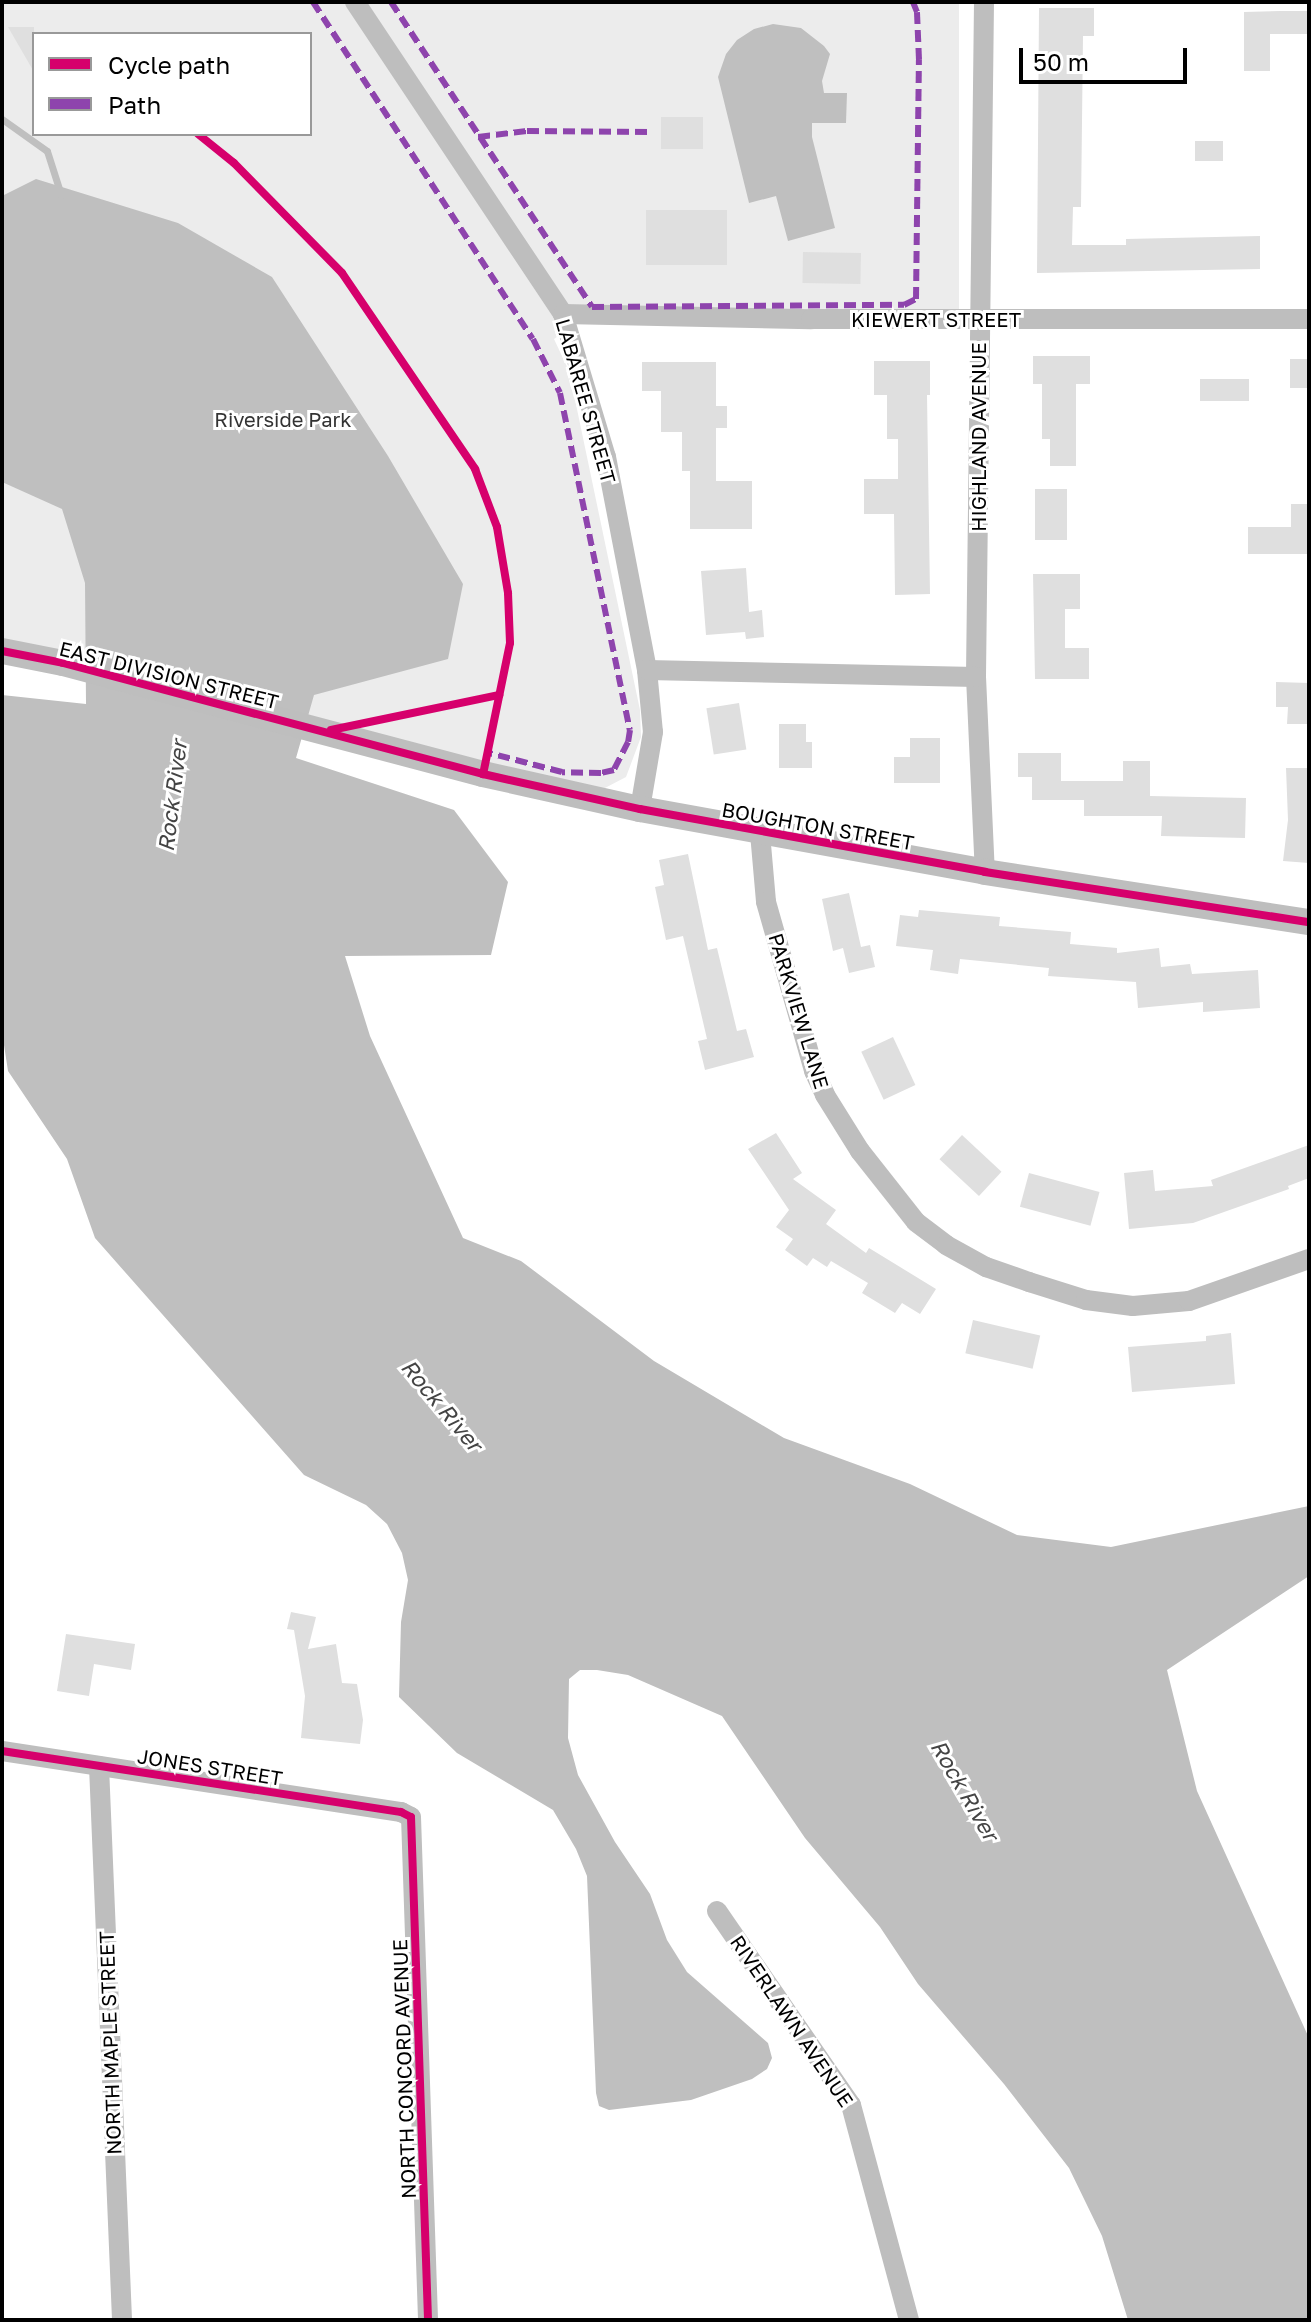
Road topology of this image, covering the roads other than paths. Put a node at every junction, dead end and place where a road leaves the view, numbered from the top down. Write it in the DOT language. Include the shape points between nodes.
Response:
graph roads {
  1 [pos="355,2"];
  2 [pos="984,2"];
  3 [pos="563,314"];
  4 [pos="979,319"];
  5 [pos="1309,319"];
  6 [pos="2,651"];
  7 [pos="647,670"];
  8 [pos="976,677"];
  9 [pos="327,731"];
  10 [pos="640,809"];
  11 [pos="760,833"];
  12 [pos="985,872"];
  13 [pos="1309,922"];
  14 [pos="1309,1259"];
  15 [pos="2,1751"];
  16 [pos="99,1766"];
  17 [pos="411,1817"];
  18 [pos="717,1911"];
  19 [pos="122,2320"];
  20 [pos="428,2320"];
  21 [pos="909,2320"];
  1 -- 3 [label="street, LABAREE STREET"];
  2 -- 4 [label="street, HIGHLAND AVENUE"];
  3 -- 4 [label="street, KIEWERT STREET"];
  3 -- 7 [label="street, LABAREE STREET" via="606,457"];
  4 -- 5 [label="street, KIEWERT STREET"];
  4 -- 8 [label="street, HIGHLAND AVENUE"];
  6 -- 9 [label="street, EAST DIVISION STREET"];
  7 -- 8 [label="street"];
  7 -- 10 [label="street, LABAREE STREET" via="653,732"];
  8 -- 12 [label="street, HIGHLAND AVENUE"];
  9 -- 10 [label="street, BOUGHTON STREET" via="483,774"];
  10 -- 11 [label="street, BOUGHTON STREET"];
  11 -- 12 [label="street, BOUGHTON STREET"];
  11 -- 14 [label="street, PARKVIEW LANE" via="766,902 814,1071 836,1116 916,1222 986,1267 1086,1300 1133,1306 1189,1301"];
  12 -- 13 [label="street, BOUGHTON STREET"];
  15 -- 16 [label="street, JONES STREET"];
  16 -- 17 [label="street, JONES STREET"];
  16 -- 19 [label="street, NORTH MAPLE STREET"];
  17 -- 20 [label="street, NORTH CONCORD AVENUE"];
  18 -- 21 [label="street, RIVERLAWN AVENUE" via="851,2105"];
}
